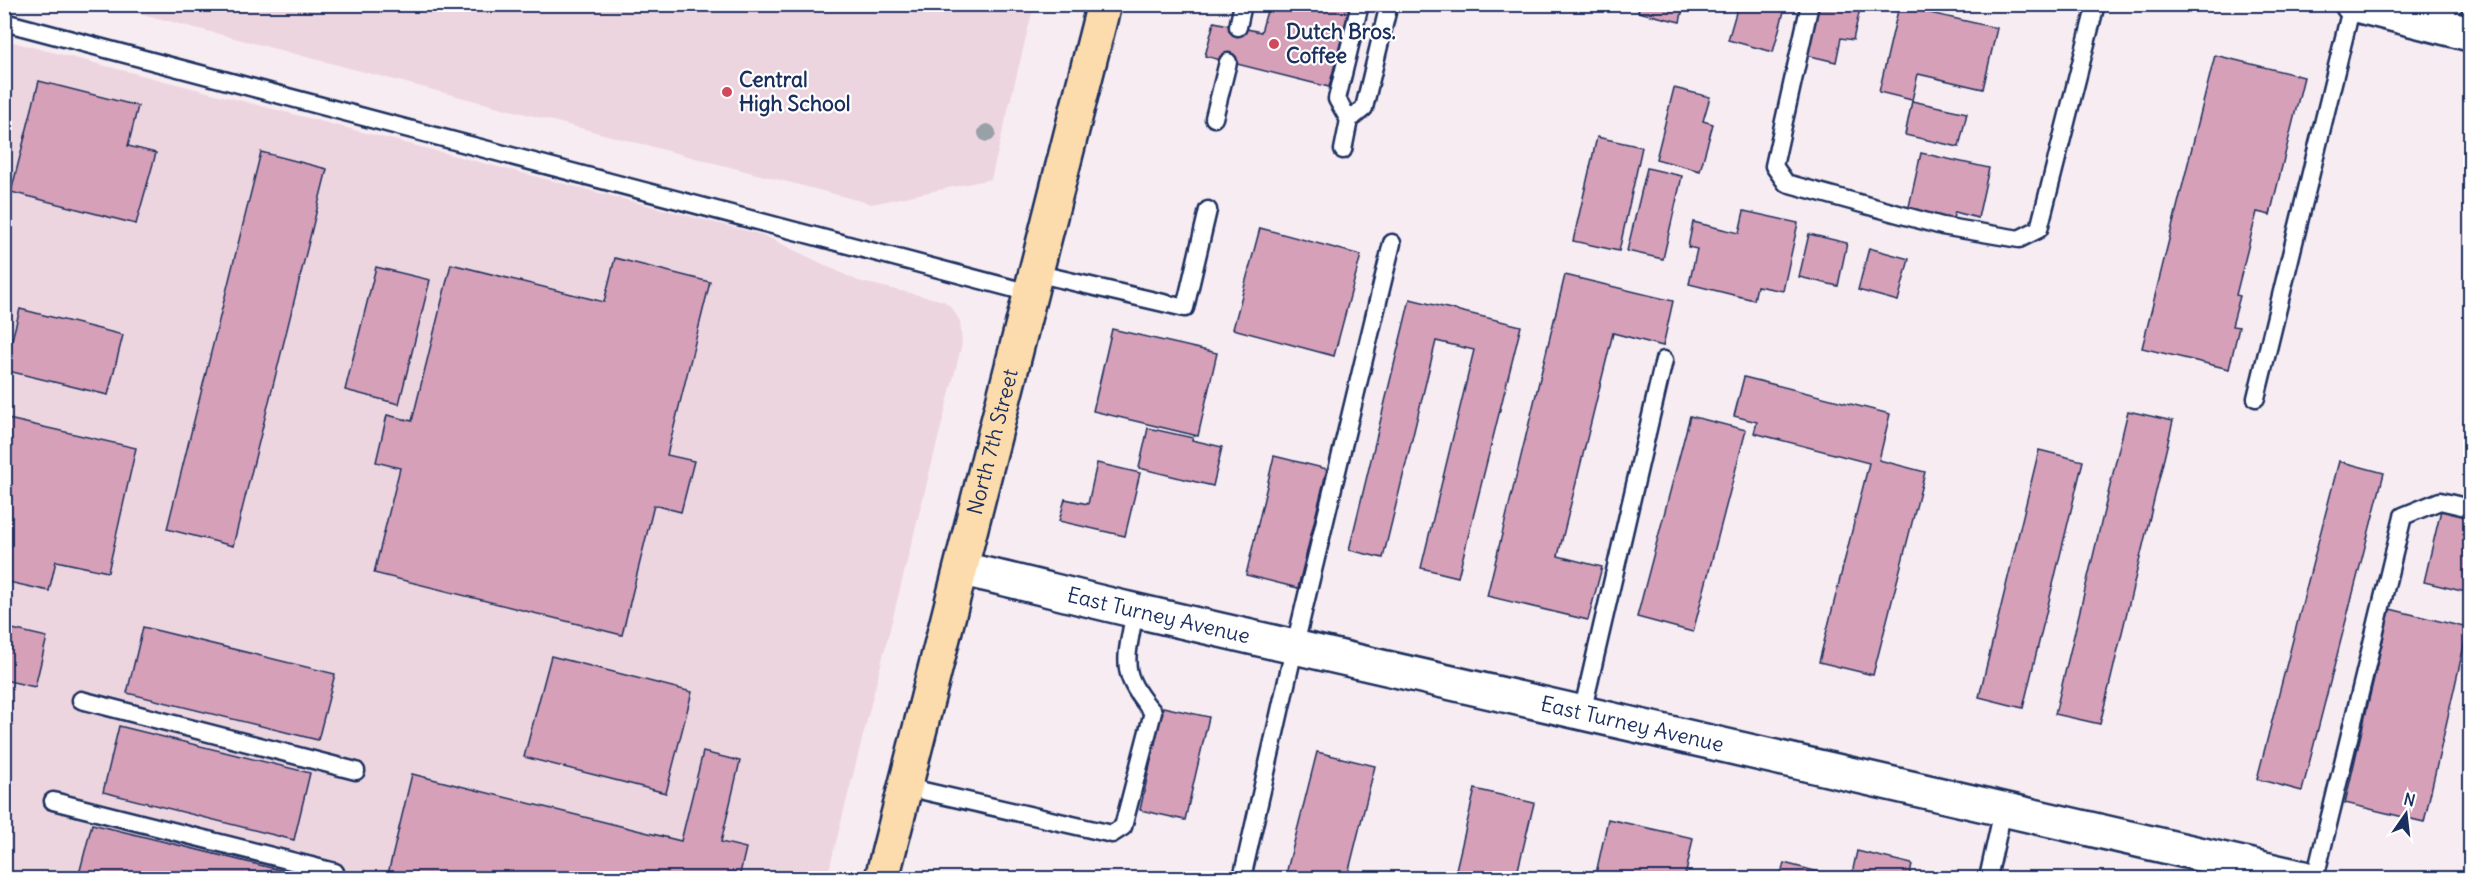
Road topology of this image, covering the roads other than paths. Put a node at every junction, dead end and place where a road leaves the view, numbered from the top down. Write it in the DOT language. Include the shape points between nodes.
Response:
graph roads {
  1 [pos="1104,4"];
  2 [pos="1243,4"];
  3 [pos="1360,4"];
  4 [pos="1389,4"];
  5 [pos="1810,4"];
  6 [pos="2096,4"];
  7 [pos="2352,4"];
  8 [pos="4,22"];
  9 [pos="2456,22"];
  10 [pos="1238,27"];
  11 [pos="1228,62"];
  12 [pos="1214,118"];
  13 [pos="1349,120"];
  14 [pos="1343,150"];
  15 [pos="1208,210"];
  16 [pos="1392,243"];
  17 [pos="1033,283"];
  18 [pos="1664,360"];
  19 [pos="2256,398"];
  20 [pos="2470,508"];
  21 [pos="962,569"];
  22 [pos="1135,610"];
  23 [pos="1295,645"];
  24 [pos="81,700"];
  25 [pos="1582,713"];
  26 [pos="356,771"];
  27 [pos="906,787"];
  28 [pos="53,801"];
  29 [pos="2003,810"];
  30 [pos="335,872"];
  31 [pos="882,879"];
  32 [pos="1242,879"];
  33 [pos="1988,879"];
  34 [pos="2304,879"];
  35 [pos="2315,879"];
  1 -- 17 [label="main road, North 7th Street"];
  2 -- 10 [label="lane"];
  3 -- 13 [label="lane" via="1337,99"];
  4 -- 13 [label="lane" via="1364,108"];
  5 -- 6 [label="lane" via="1774,166 1786,183 1942,226 2019,239 2039,229"];
  7 -- 9 [label="street"];
  7 -- 19 [label="lane"];
  8 -- 17 [label="lane"];
  11 -- 12 [label="lane"];
  13 -- 14 [label="lane"];
  15 -- 17 [label="lane" via="1185,308"];
  16 -- 23 [label="lane"];
  17 -- 21 [label="main road, North 7th Street"];
  18 -- 25 [label="lane"];
  20 -- 35 [label="lane" via="2440,501 2403,516"];
  21 -- 22 [label="street, East Turney Avenue"];
  21 -- 27 [label="main road, North 7th Street"];
  22 -- 23 [label="street, East Turney Avenue"];
  22 -- 27 [label="lane" via="1126,666 1135,693 1153,712 1123,827 1112,834"];
  23 -- 25 [label="street, East Turney Avenue"];
  23 -- 32 [label="lane"];
  24 -- 26 [label="lane"];
  25 -- 29 [label="street, East Turney Avenue"];
  27 -- 31 [label="main road, North 7th Street"];
  28 -- 30 [label="lane"];
  29 -- 33 [label="lane"];
  29 -- 34 [label="street, East Turney Avenue"];
}
